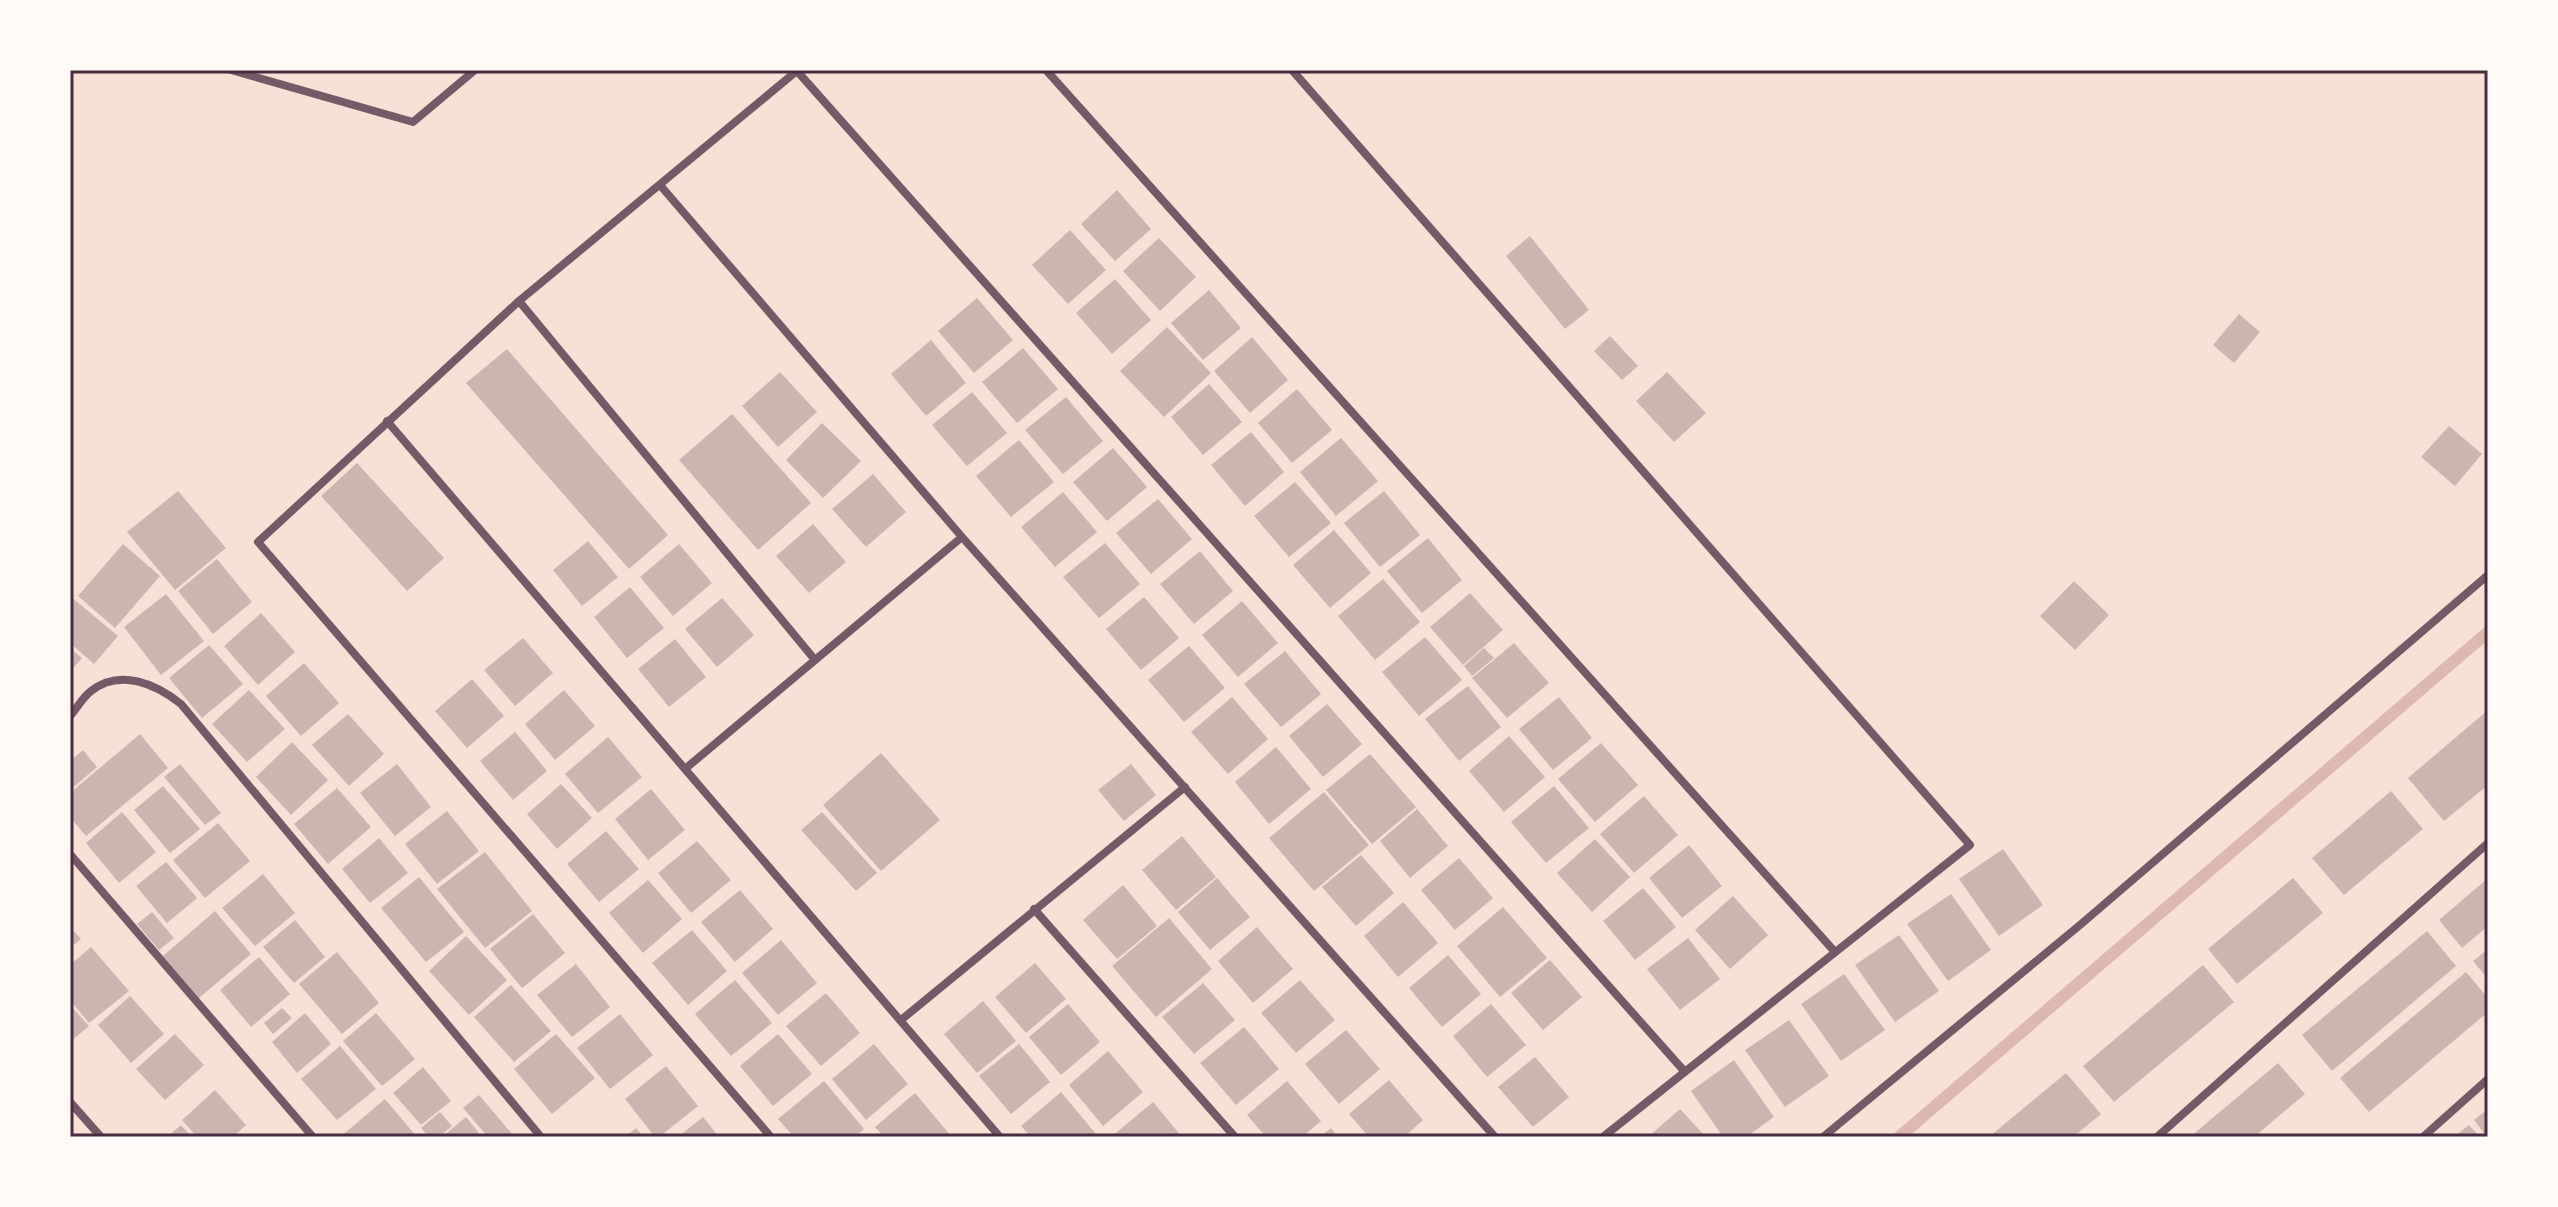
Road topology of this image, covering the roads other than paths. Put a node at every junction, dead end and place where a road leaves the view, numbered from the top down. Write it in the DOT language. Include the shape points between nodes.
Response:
graph roads {
  1 [pos="231,70"];
  2 [pos="475,70"];
  3 [pos="798,70"];
  4 [pos="1046,70"];
  5 [pos="1292,70"];
  6 [pos="660,185"];
  7 [pos="519,301"];
  8 [pos="387,421"];
  9 [pos="962,537"];
  10 [pos="2488,575"];
  11 [pos="815,660"];
  12 [pos="70,716"];
  13 [pos="685,769"];
  14 [pos="1185,787"];
  15 [pos="2488,843"];
  16 [pos="70,854"];
  17 [pos="1034,909"];
  18 [pos="1835,952"];
  19 [pos="901,1020"];
  20 [pos="1685,1072"];
  21 [pos="2488,1079"];
  22 [pos="70,1102"];
  23 [pos="101,1137"];
  24 [pos="313,1137"];
  25 [pos="541,1137"];
  26 [pos="771,1137"];
  27 [pos="1000,1137"];
  28 [pos="1235,1137"];
  29 [pos="1495,1137"];
  30 [pos="1603,1137"];
  31 [pos="1823,1137"];
  32 [pos="2157,1137"];
  33 [pos="2423,1137"];
  1 -- 2 [label="street" via="413,122"];
  3 -- 6 [label="street"];
  3 -- 20 [label="street"];
  4 -- 18 [label="street"];
  5 -- 18 [label="street" via="1970,845"];
  6 -- 7 [label="street"];
  6 -- 9 [label="street"];
  7 -- 8 [label="street"];
  7 -- 11 [label="street"];
  8 -- 13 [label="street"];
  8 -- 26 [label="street" via="258,542"];
  9 -- 11 [label="street"];
  9 -- 14 [label="street"];
  10 -- 31 [label="street"];
  11 -- 13 [label="street"];
  12 -- 25 [label="street" via="92,690 130,679 162,689 181,704"];
  13 -- 19 [label="street"];
  14 -- 17 [label="street"];
  14 -- 29 [label="street"];
  15 -- 32 [label="street"];
  16 -- 24 [label="street"];
  17 -- 19 [label="street"];
  17 -- 28 [label="street"];
  18 -- 20 [label="street"];
  19 -- 27 [label="street"];
  20 -- 30 [label="street"];
  21 -- 33 [label="street"];
  22 -- 23 [label="street"];
}
